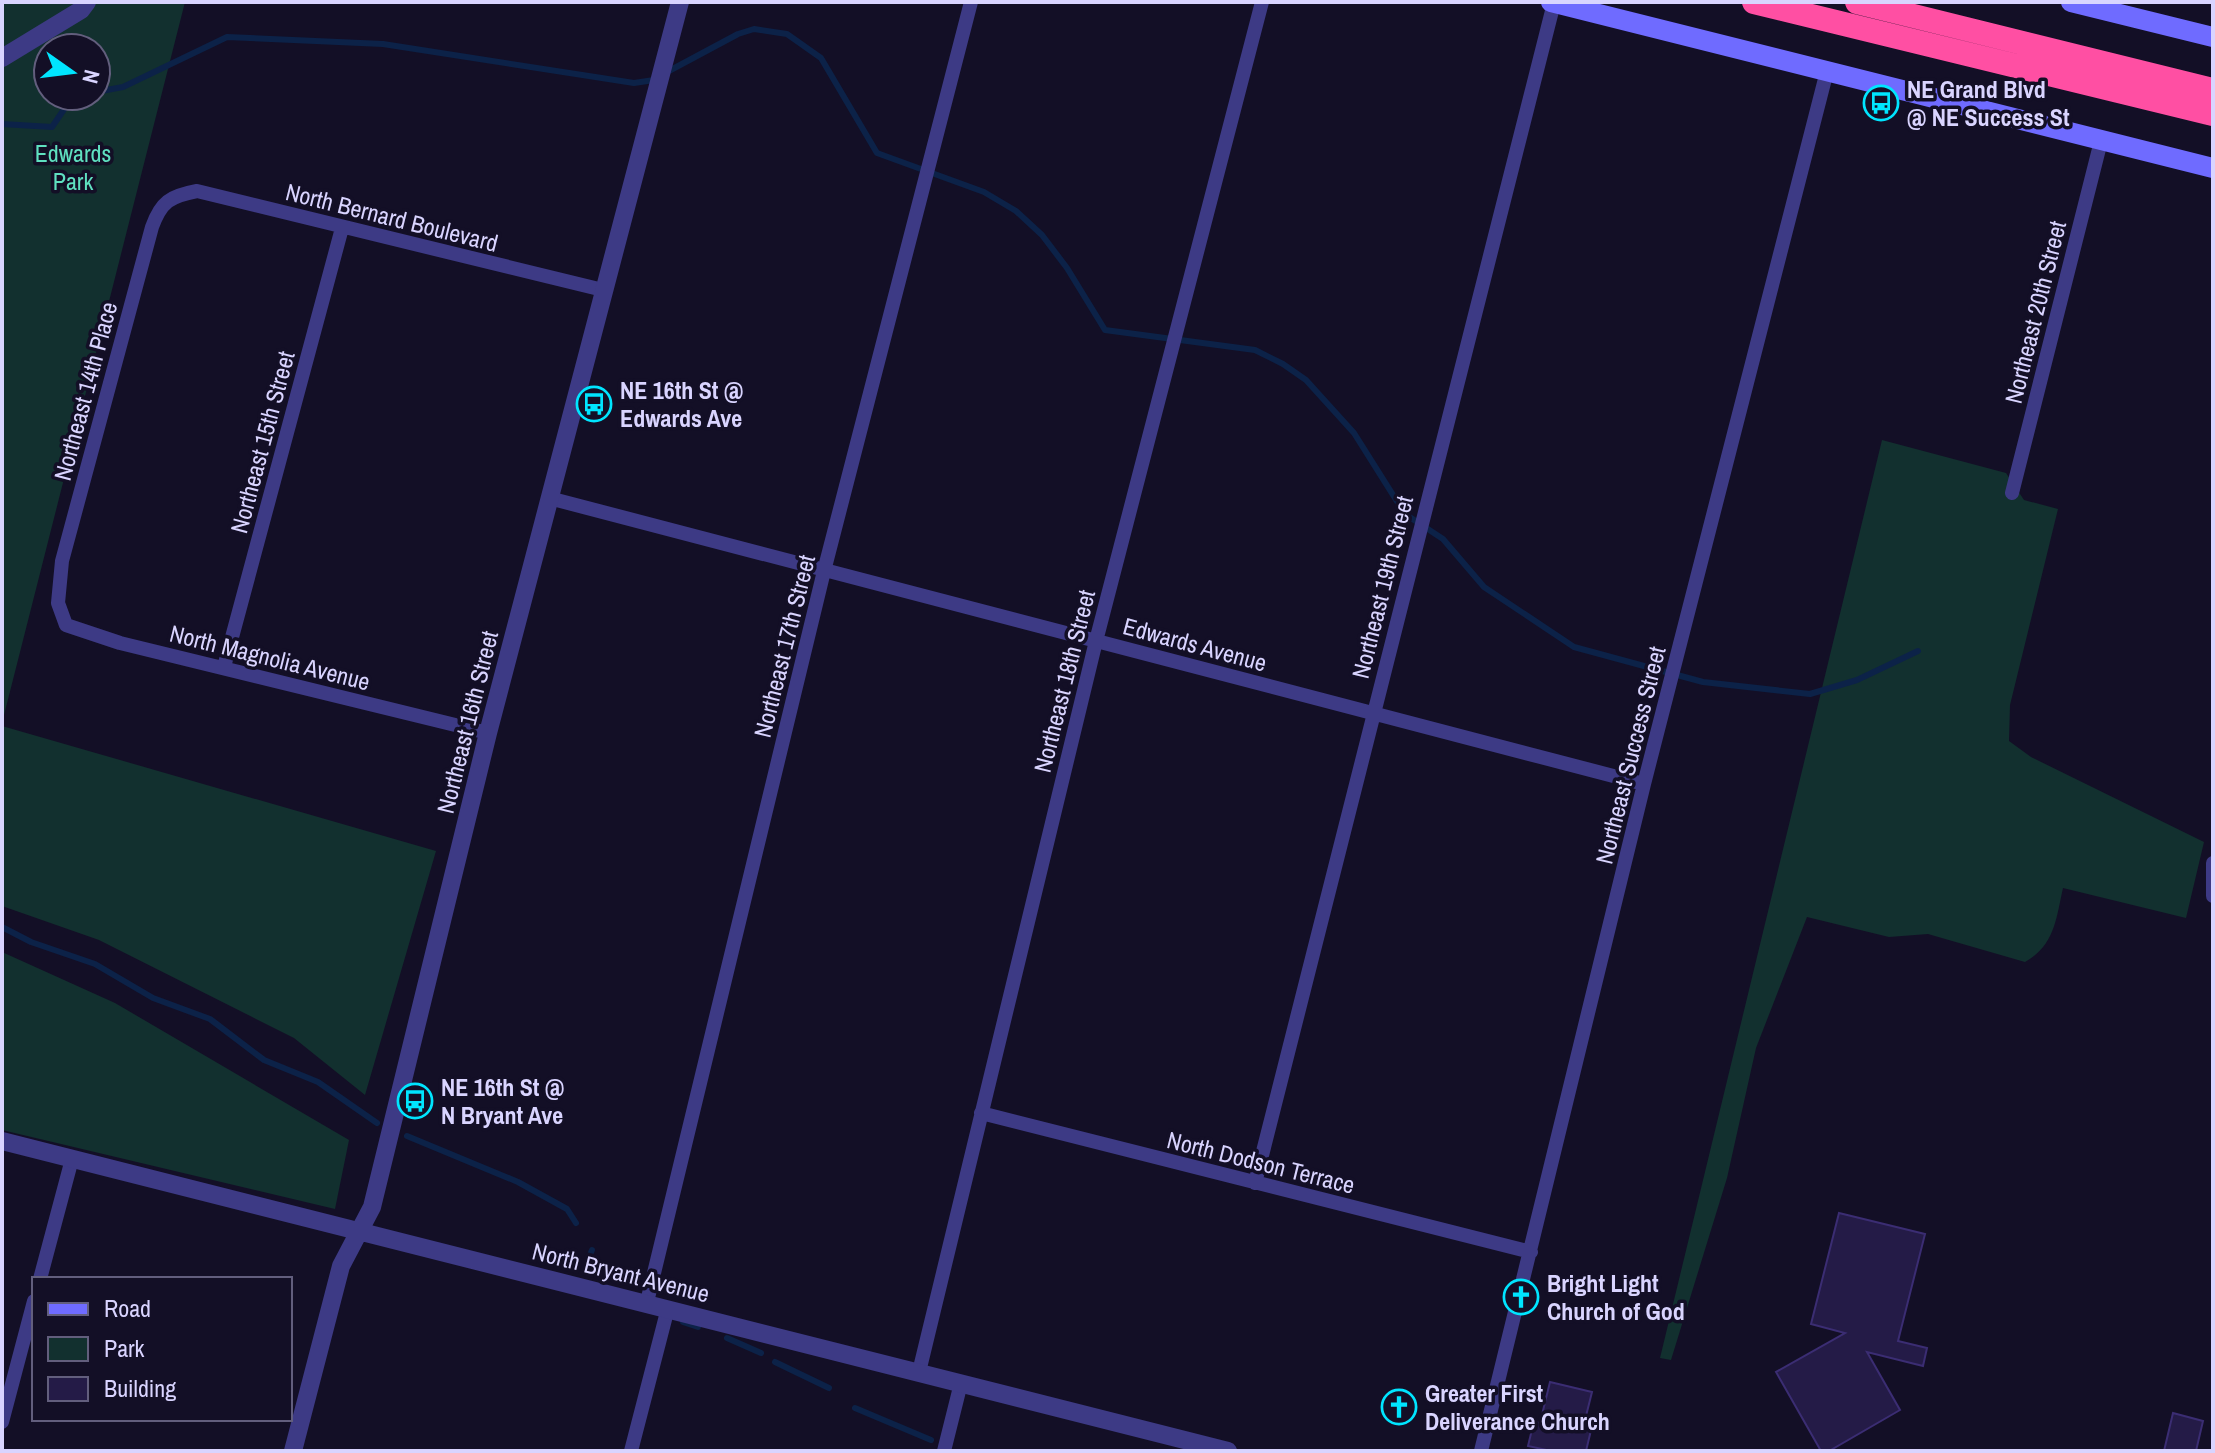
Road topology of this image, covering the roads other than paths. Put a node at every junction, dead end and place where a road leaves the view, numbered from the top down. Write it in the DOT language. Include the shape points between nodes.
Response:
graph roads {
  1 [pos="87,2"];
  2 [pos="680,2"];
  3 [pos="971,2"];
  4 [pos="1262,2"];
  5 [pos="1553,2"];
  6 [pos="1754,2"];
  7 [pos="1857,2"];
  8 [pos="2071,2"];
  9 [pos="2213,37"];
  10 [pos="2,58"];
  11 [pos="1827,71"];
  12 [pos="2213,90"];
  13 [pos="2207,114"];
  14 [pos="2101,141"];
  15 [pos="2213,168"];
  16 [pos="171,196"];
  17 [pos="342,228"];
  18 [pos="603,290"];
  19 [pos="2012,493"];
  20 [pos="549,498"];
  21 [pos="824,571"];
  22 [pos="58,603"];
  23 [pos="1096,641"];
  24 [pos="224,667"];
  25 [pos="1372,714"];
  26 [pos="488,733"];
  27 [pos="1644,784"];
  28 [pos="2213,863"];
  29 [pos="2213,896"];
  30 [pos="981,1113"];
  31 [pos="2,1141"];
  32 [pos="72,1159"];
  33 [pos="1255,1183"];
  34 [pos="359,1231"];
  35 [pos="1531,1252"];
  36 [pos="41,1277"];
  37 [pos="647,1302"];
  38 [pos="668,1308"];
  39 [pos="32,1309"];
  40 [pos="919,1372"];
  41 [pos="961,1383"];
  42 [pos="2,1422"];
  43 [pos="293,1451"];
  44 [pos="631,1451"];
  45 [pos="944,1451"];
  46 [pos="1228,1451"];
  47 [pos="1481,1451"];
  1 -- 10 [label="street"];
  2 -- 18 [label="street, Northeast 16th Street"];
  3 -- 21 [label="street, Northeast 17th Street"];
  4 -- 23 [label="street, Northeast 18th Street"];
  5 -- 11 [label="main road"];
  5 -- 25 [label="street, Northeast 19th Street"];
  6 -- 13 [label="highway"];
  7 -- 12 [label="highway"];
  8 -- 9 [label="main road"];
  11 -- 14 [label="main road"];
  11 -- 27 [label="street, Northeast Success Street"];
  14 -- 15 [label="main road"];
  14 -- 19 [label="street, Northeast 20th Street"];
  16 -- 17 [label="street, North Bernard Boulevard" via="197,191"];
  16 -- 22 [label="street, Northeast 14th Place" via="152,227 62,561"];
  17 -- 18 [label="street, North Bernard Boulevard"];
  17 -- 24 [label="street, Northeast 15th Street"];
  18 -- 20 [label="street, Northeast 16th Street"];
  20 -- 21 [label="street, Edwards Avenue"];
  20 -- 26 [label="street, Northeast 16th Street"];
  21 -- 23 [label="street, Edwards Avenue"];
  21 -- 37 [label="street, Northeast 17th Street"];
  22 -- 24 [label="street, North Magnolia Avenue" via="66,625"];
  23 -- 25 [label="street, Edwards Avenue"];
  23 -- 30 [label="street, Northeast 18th Street"];
  24 -- 26 [label="street, North Magnolia Avenue"];
  25 -- 27 [label="street, Edwards Avenue"];
  25 -- 33 [label="street, Northeast 19th Street"];
  26 -- 34 [label="street, Northeast 16th Street" via="376,1193"];
  27 -- 35 [label="street, Northeast Success Street"];
  28 -- 29 [label="street"];
  30 -- 33 [label="street, North Dodson Terrace"];
  30 -- 40 [label="street, Northeast 18th Street"];
  31 -- 32 [label="street, North Bryant Avenue"];
  32 -- 34 [label="street, North Bryant Avenue"];
  32 -- 36 [label="street"];
  33 -- 35 [label="street, North Dodson Terrace"];
  34 -- 37 [label="street, North Bryant Avenue"];
  34 -- 43 [label="street, Northeast 16th Street" via="341,1266"];
  35 -- 47 [label="street, Northeast Success Street"];
  37 -- 38 [label="street, North Bryant Avenue"];
  38 -- 40 [label="street, North Bryant Avenue"];
  38 -- 44 [label="street"];
  39 -- 42 [label="street"];
  40 -- 41 [label="street, North Bryant Avenue"];
  41 -- 45 [label="street"];
  41 -- 46 [label="street, North Bryant Avenue"];
}
